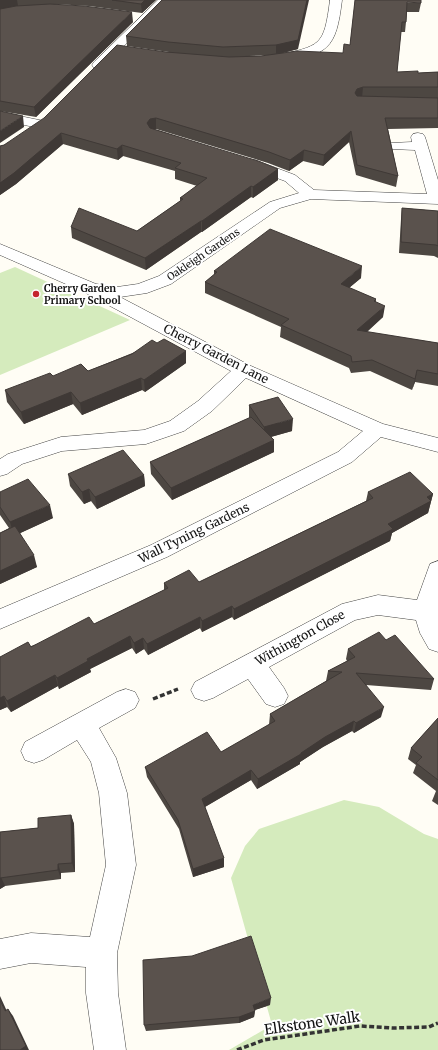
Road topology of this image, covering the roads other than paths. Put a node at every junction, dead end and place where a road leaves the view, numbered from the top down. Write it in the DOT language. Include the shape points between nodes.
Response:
graph roads {
  1 [pos="164,0"];
  2 [pos="336,0"];
  3 [pos="129,17"];
  4 [pos="144,19"];
  5 [pos="114,50"];
  6 [pos="128,52"];
  7 [pos="271,60"];
  8 [pos="87,76"];
  9 [pos="50,114"];
  10 [pos="0,116"];
  11 [pos="39,124"];
  12 [pos="26,134"];
  13 [pos="396,146"];
  14 [pos="235,158"];
  15 [pos="310,194"];
  16 [pos="437,199"];
  17 [pos="0,249"];
  18 [pos="90,288"];
  19 [pos="244,370"];
  20 [pos="377,429"];
  21 [pos="438,445"];
  22 [pos="0,469"];
  23 [pos="438,570"];
  24 [pos="425,611"];
  25 [pos="0,619"];
  26 [pos="438,642"];
  27 [pos="252,664"];
  28 [pos="204,690"];
  29 [pos="275,696"];
  30 [pos="126,700"];
  31 [pos="82,724"];
  32 [pos="34,751"];
  33 [pos="102,953"];
  34 [pos="0,954"];
  35 [pos="110,1050"];
  1 -- 4 [label="street"];
  2 -- 7 [label="street" via="329,37 322,44 294,57"];
  3 -- 4 [label="street"];
  4 -- 5 [label="street"];
  5 -- 6 [label="street"];
  5 -- 8 [label="street"];
  9 -- 11 [label="street"];
  10 -- 11 [label="street"];
  11 -- 12 [label="street"];
  13 -- 16 [label="street, Oakleigh Gardens" via="419,141"];
  14 -- 15 [label="street" via="290,178"];
  15 -- 16 [label="street, Oakleigh Gardens"];
  15 -- 18 [label="street, Oakleigh Gardens" via="275,205 165,280 141,289 117,292"];
  17 -- 18 [label="street, Cherry Garden Lane"];
  18 -- 19 [label="street, Cherry Garden Lane"];
  19 -- 20 [label="street, Cherry Garden Lane"];
  19 -- 22 [label="street" via="205,406 177,426 146,437 61,444 15,459"];
  20 -- 21 [label="street, Cherry Garden Lane"];
  20 -- 25 [label="street, Wall Tyning Gardens" via="345,457 160,551"];
  23 -- 24 [label="street"];
  24 -- 26 [label="street" via="432,633"];
  24 -- 27 [label="street, Withington Close" via="378,605 350,611"];
  27 -- 28 [label="street, Withington Close"];
  27 -- 29 [label="street"];
  30 -- 31 [label="street"];
  31 -- 32 [label="street"];
  31 -- 33 [label="street" via="103,758 113,793 121,865"];
  33 -- 34 [label="street" via="31,948"];
  33 -- 35 [label="street" via="102,994"];
}
